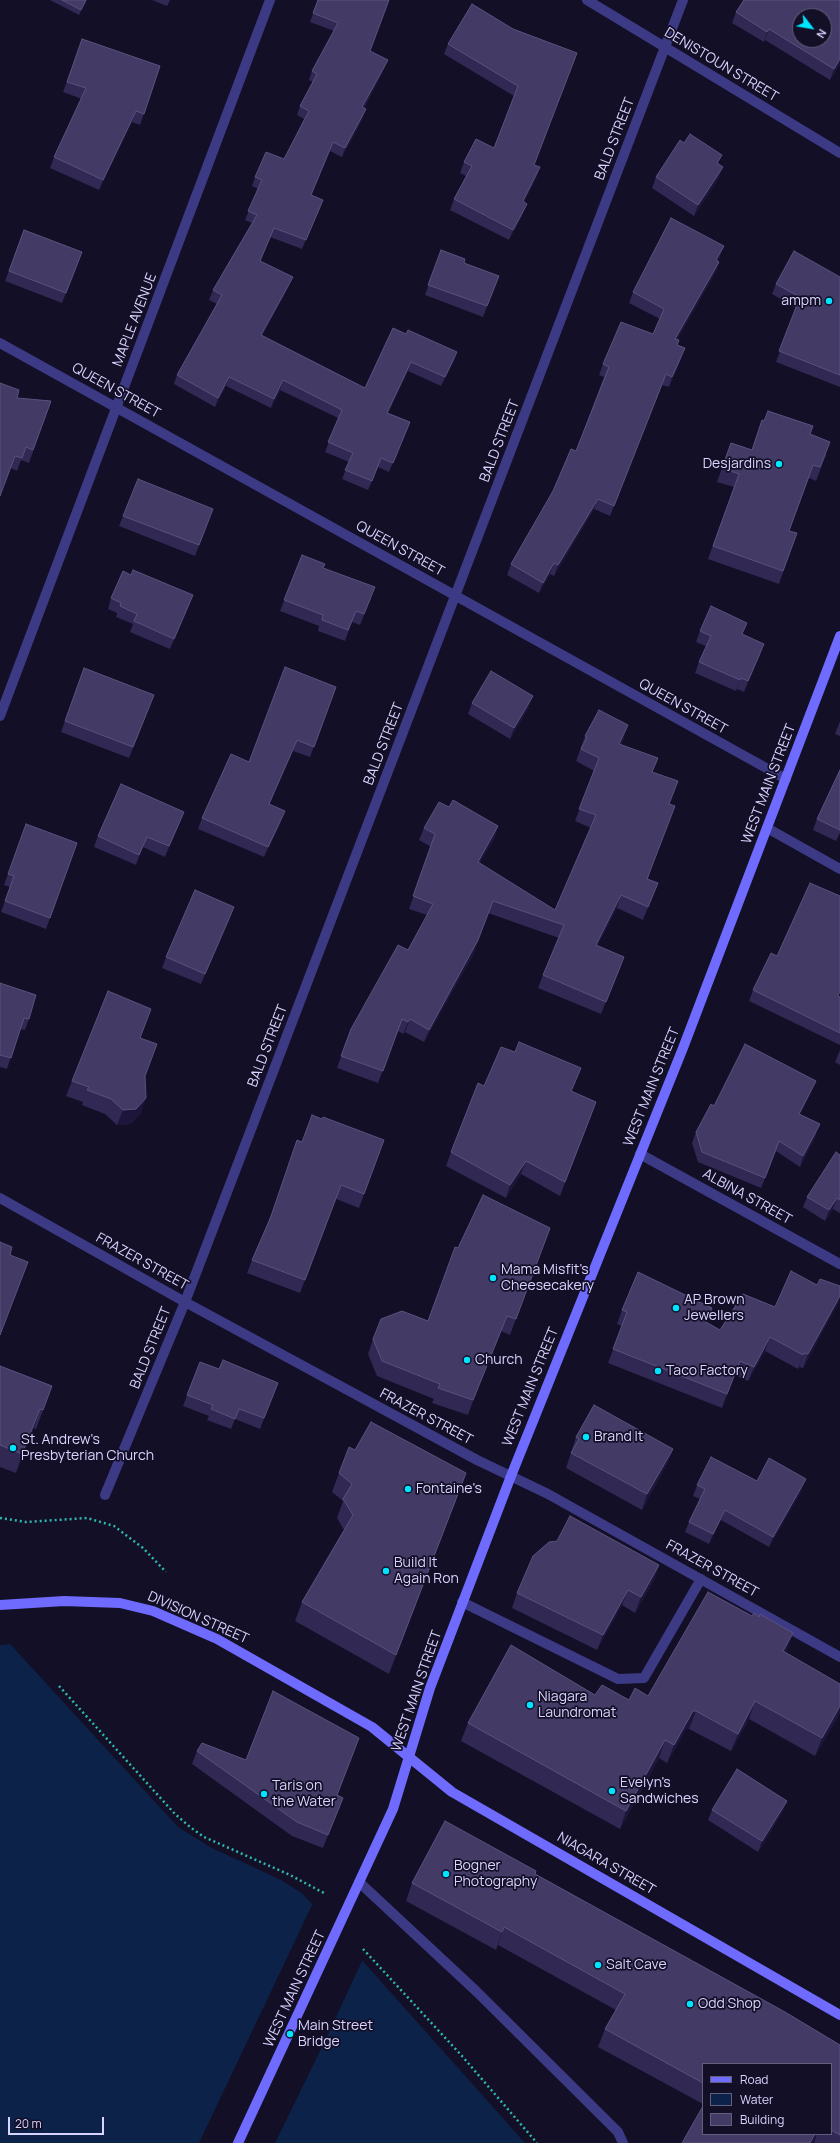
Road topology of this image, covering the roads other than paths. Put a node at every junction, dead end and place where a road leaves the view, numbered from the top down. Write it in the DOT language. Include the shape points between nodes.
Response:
graph roads {
  1 [pos="270,0"];
  2 [pos="587,0"];
  3 [pos="683,0"];
  4 [pos="665,47"];
  5 [pos="840,153"];
  6 [pos="0,343"];
  7 [pos="117,408"];
  8 [pos="455,596"];
  9 [pos="840,636"];
  10 [pos="0,716"];
  11 [pos="786,779"];
  12 [pos="767,828"];
  13 [pos="840,869"];
  14 [pos="640,1154"];
  15 [pos="0,1198"];
  16 [pos="840,1264"];
  17 [pos="185,1302"];
  18 [pos="511,1476"];
  19 [pos="105,1495"];
  20 [pos="701,1579"];
  21 [pos="462,1602"];
  22 [pos="0,1605"];
  23 [pos="840,1657"];
  24 [pos="367,1724"];
  25 [pos="409,1758"];
  26 [pos="359,1882"];
  27 [pos="840,2015"];
  28 [pos="238,2143"];
  29 [pos="623,2143"];
  1 -- 7 [label="street, MAPLE AVENUE"];
  2 -- 4 [label="street, DENISTOUN STREET"];
  3 -- 4 [label="street, BALD STREET"];
  4 -- 5 [label="street, DENISTOUN STREET"];
  4 -- 8 [label="street, BALD STREET"];
  6 -- 7 [label="street, QUEEN STREET"];
  7 -- 8 [label="street, QUEEN STREET"];
  7 -- 10 [label="street, MAPLE AVENUE"];
  8 -- 11 [label="street, QUEEN STREET"];
  8 -- 17 [label="street, BALD STREET"];
  9 -- 11 [label="main road, WEST MAIN STREET"];
  11 -- 12 [label="main road, WEST MAIN STREET"];
  12 -- 13 [label="street"];
  12 -- 14 [label="main road, WEST MAIN STREET"];
  14 -- 16 [label="street, ALBINA STREET"];
  14 -- 18 [label="main road, WEST MAIN STREET"];
  15 -- 17 [label="street, FRAZER STREET"];
  17 -- 18 [label="street, FRAZER STREET"];
  17 -- 19 [label="street, BALD STREET"];
  18 -- 20 [label="street, FRAZER STREET"];
  18 -- 21 [label="main road, WEST MAIN STREET"];
  20 -- 21 [label="street" via="644,1678 618,1679"];
  20 -- 23 [label="street, FRAZER STREET"];
  21 -- 25 [label="main road, WEST MAIN STREET" via="430,1688"];
  22 -- 24 [label="main road, DIVISION STREET" via="64,1601 120,1603 153,1611 249,1656"];
  24 -- 25 [label="main road, NIAGARA STREET"];
  25 -- 26 [label="main road, WEST MAIN STREET" via="393,1809"];
  25 -- 27 [label="main road, NIAGARA STREET" via="452,1792"];
  26 -- 28 [label="main road, WEST MAIN STREET"];
  26 -- 29 [label="street" via="487,2002 618,2132"];
}
